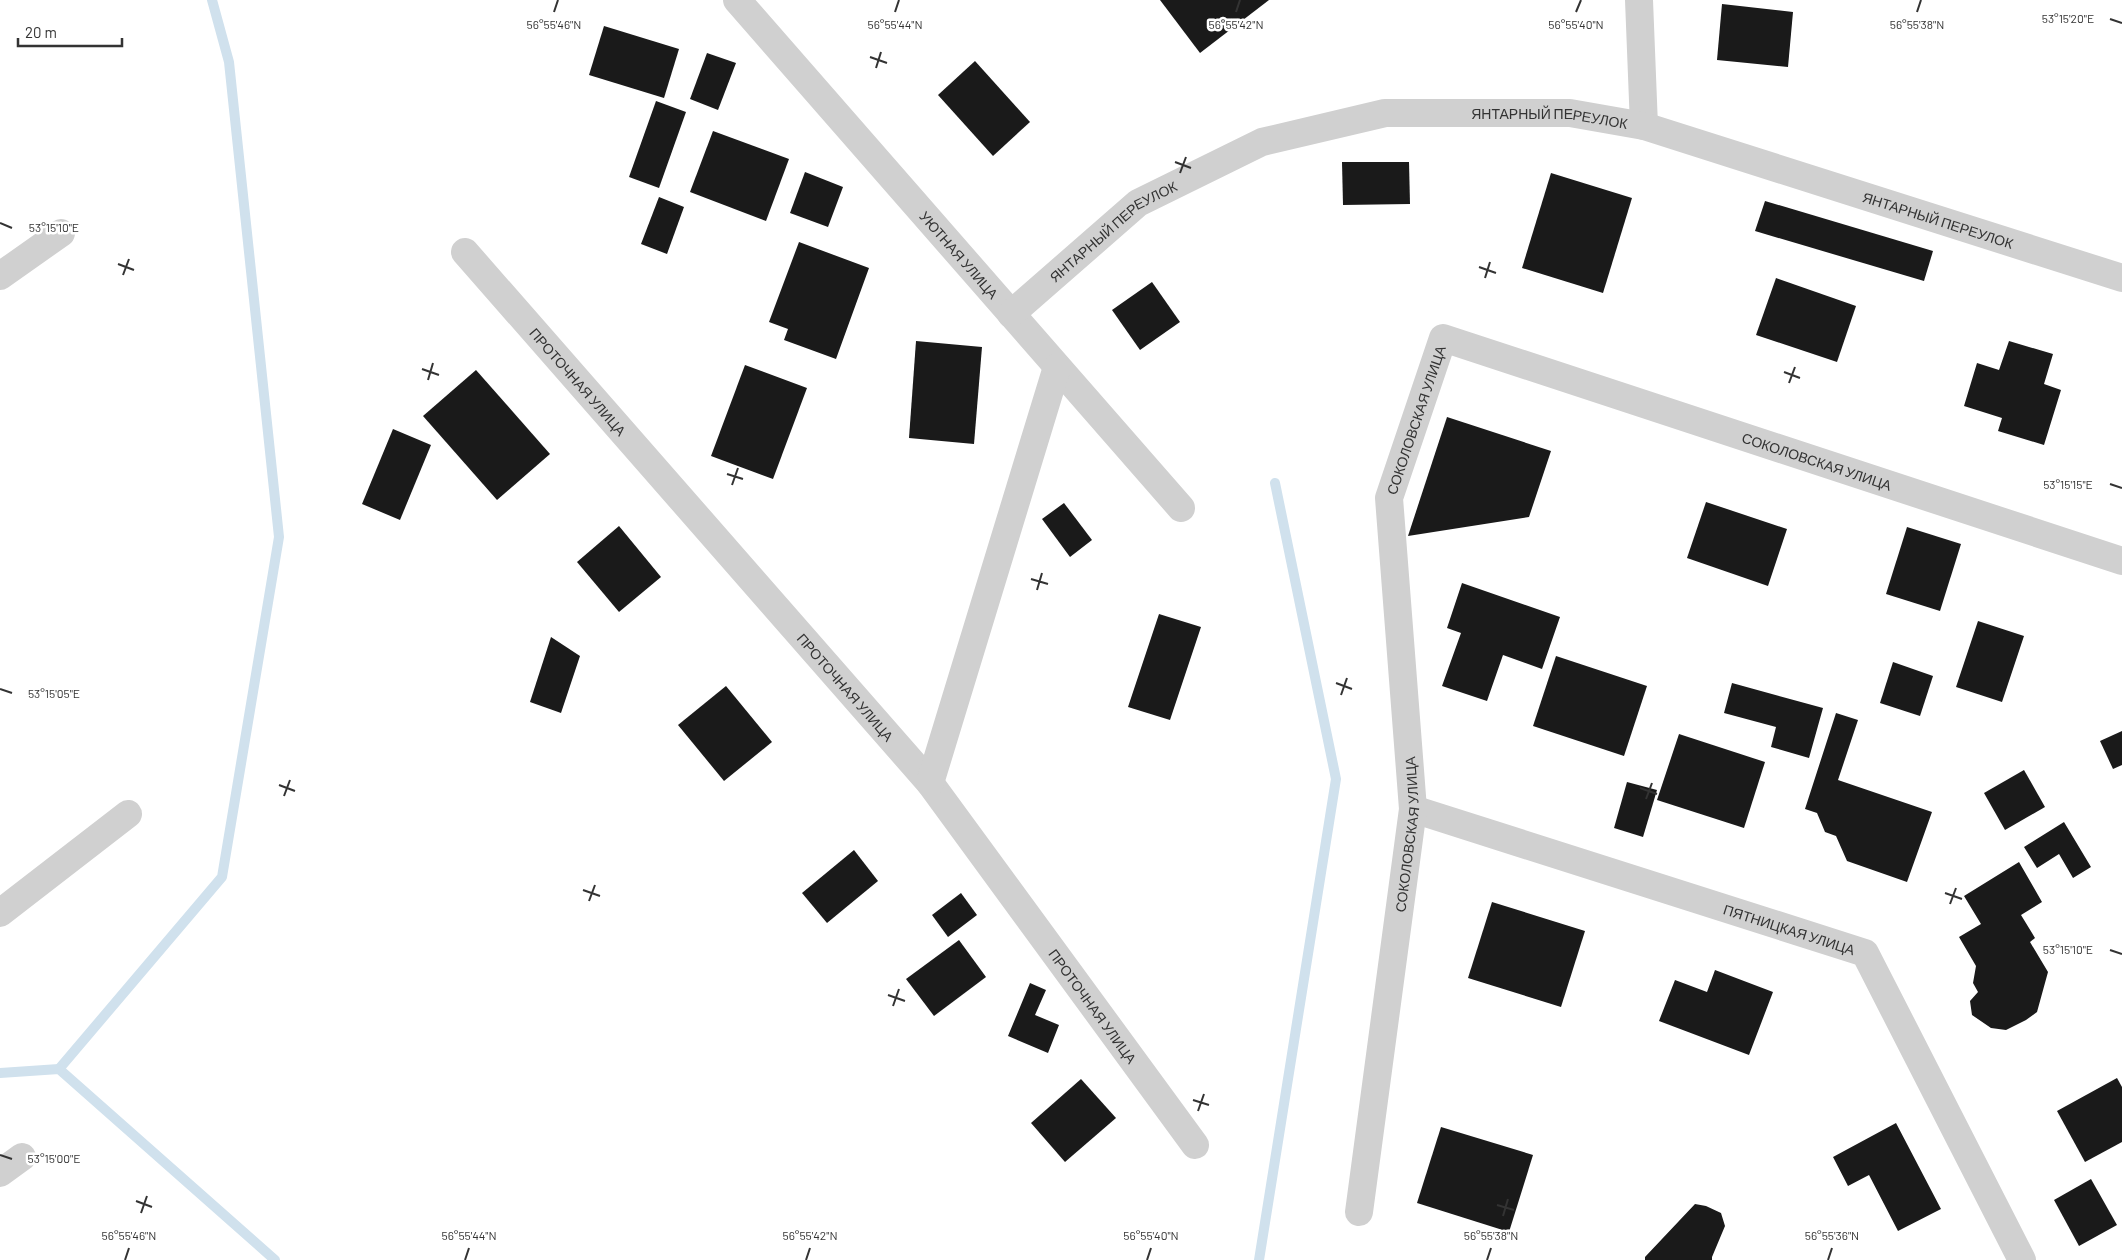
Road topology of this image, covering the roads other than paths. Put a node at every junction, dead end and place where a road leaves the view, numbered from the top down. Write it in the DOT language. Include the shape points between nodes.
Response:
graph roads {
  1 [pos="737,0"];
  2 [pos="1639,0"];
  3 [pos="1644,126"];
  4 [pos="61,233"];
  5 [pos="465,252"];
  6 [pos="0,276"];
  7 [pos="2122,278"];
  8 [pos="1011,314"];
  9 [pos="1057,367"];
  10 [pos="1181,508"];
  11 [pos="2122,561"];
  12 [pos="930,783"];
  13 [pos="1413,809"];
  14 [pos="128,814"];
  15 [pos="0,913"];
  16 [pos="1195,1145"];
  17 [pos="22,1158"];
  18 [pos="0,1173"];
  19 [pos="1359,1212"];
  20 [pos="2022,1260"];
  1 -- 8 [label="street, УЮТНАЯ УЛИЦА"];
  2 -- 3 [label="street"];
  3 -- 7 [label="street, ЯНТАРНЫЙ ПЕРЕУЛОК"];
  3 -- 8 [label="street, ЯНТАРНЫЙ ПЕРЕУЛОК" via="1570,113 1385,113 1262,142 1138,203"];
  4 -- 6 [label="street"];
  5 -- 12 [label="street, ПРОТОЧНАЯ УЛИЦА"];
  8 -- 9 [label="street, УЮТНАЯ УЛИЦА"];
  9 -- 10 [label="street, УЮТНАЯ УЛИЦА"];
  9 -- 12 [label="street"];
  11 -- 13 [label="street, СОКОЛОВСКАЯ УЛИЦА" via="1443,338 1389,498"];
  12 -- 16 [label="street, ПРОТОЧНАЯ УЛИЦА"];
  13 -- 19 [label="street, СОКОЛОВСКАЯ УЛИЦА"];
  13 -- 20 [label="street, ПЯТНИЦКАЯ УЛИЦА" via="1865,953"];
  14 -- 15 [label="street"];
  17 -- 18 [label="street"];
}
